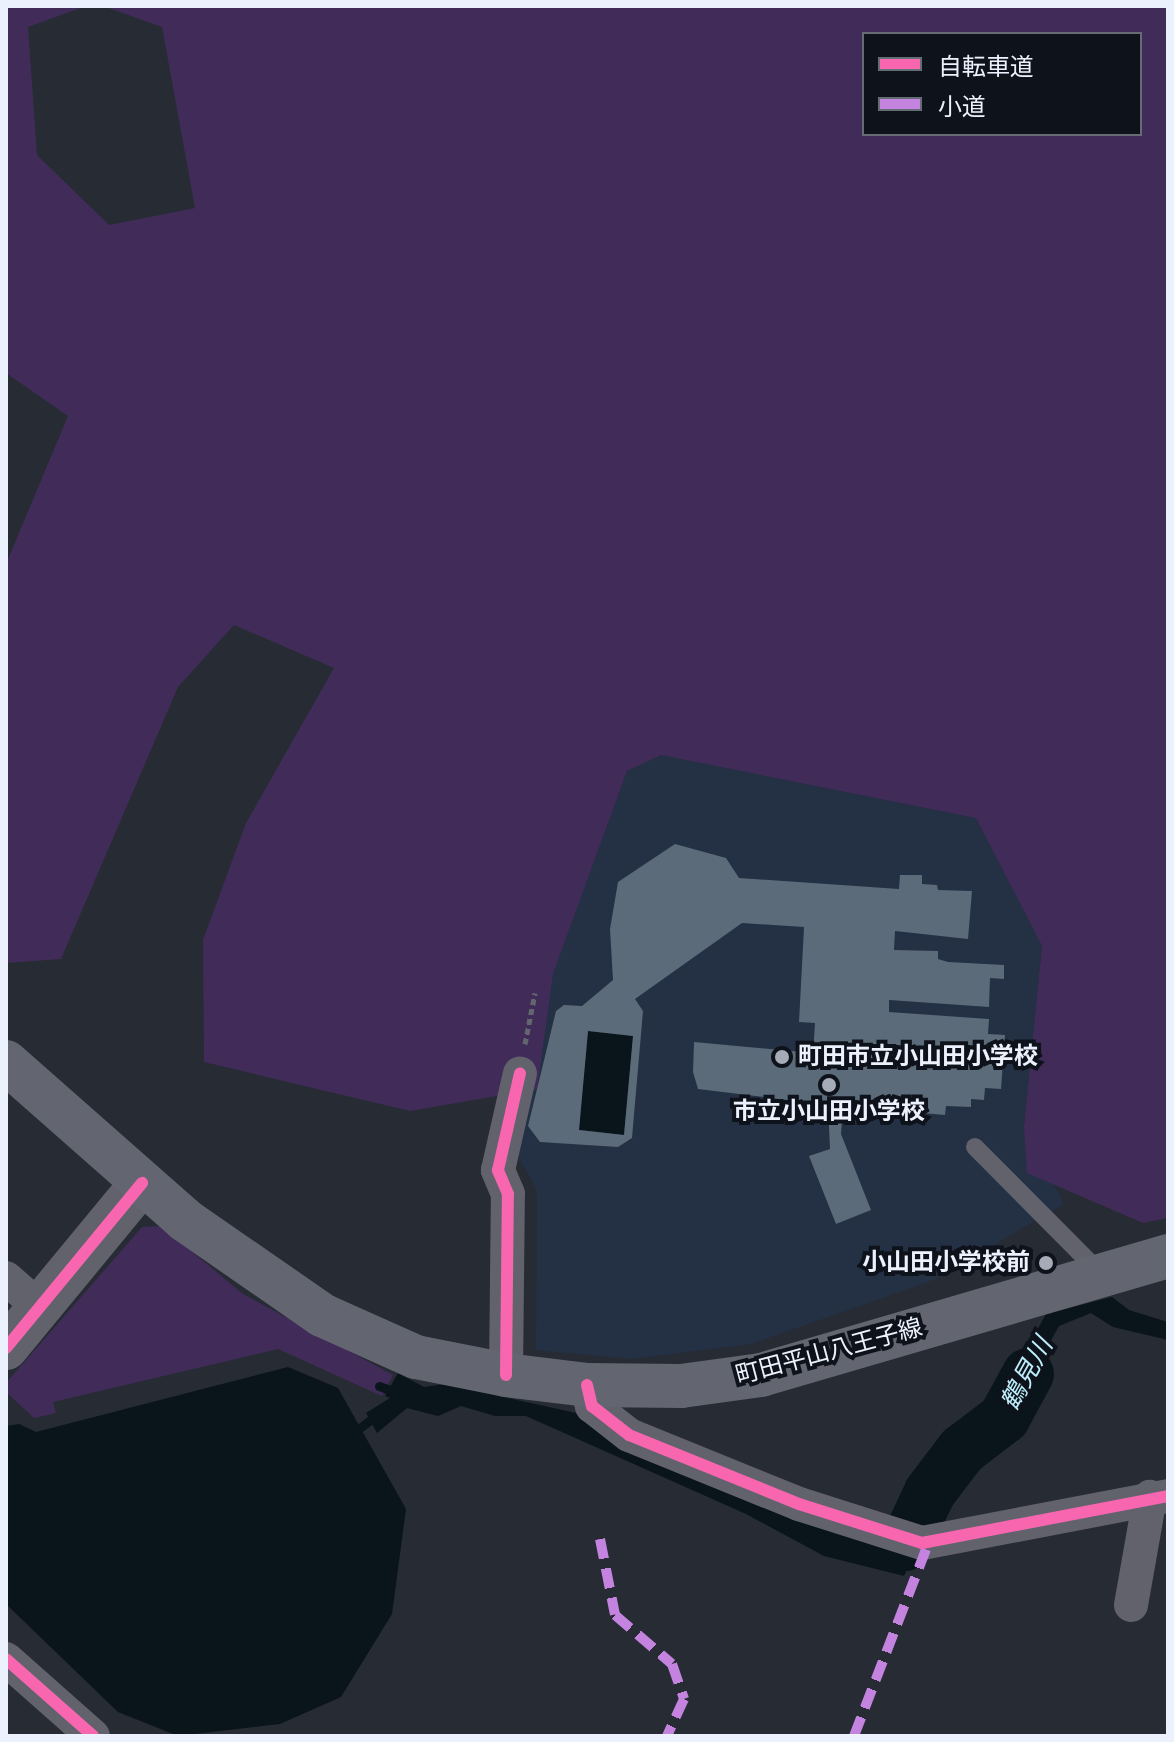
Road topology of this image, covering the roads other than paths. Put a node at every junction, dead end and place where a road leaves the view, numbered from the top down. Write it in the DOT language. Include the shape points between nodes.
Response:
graph roads {
  1 [pos="6,1062"];
  2 [pos="520,1073"];
  3 [pos="975,1147"];
  4 [pos="142,1183"];
  5 [pos="1168,1256"];
  6 [pos="1101,1274"];
  7 [pos="6,1278"];
  8 [pos="39,1307"];
  9 [pos="6,1348"];
  10 [pos="506,1375"];
  11 [pos="587,1385"];
  12 [pos="1159,1496"];
  13 [pos="1131,1605"];
  14 [pos="6,1659"];
  15 [pos="93,1736"];
  1 -- 4 [label="main road, 町田平山八王子線"];
  2 -- 10 [label="street" via="498,1170 508,1194"];
  3 -- 6 [label="lane"];
  4 -- 8 [label="street"];
  4 -- 10 [label="main road, 町田平山八王子線" via="232,1256 322,1315 416,1357"];
  5 -- 6 [label="main road, 町田平山八王子線"];
  6 -- 11 [label="main road, 町田平山八王子線" via="761,1375 681,1386"];
  7 -- 8 [label="street"];
  8 -- 9 [label="street"];
  10 -- 11 [label="main road, 町田平山八王子線"];
  11 -- 12 [label="street" via="592,1406 629,1435 922,1543"];
  12 -- 13 [label="street"];
  14 -- 15 [label="street"];
}
